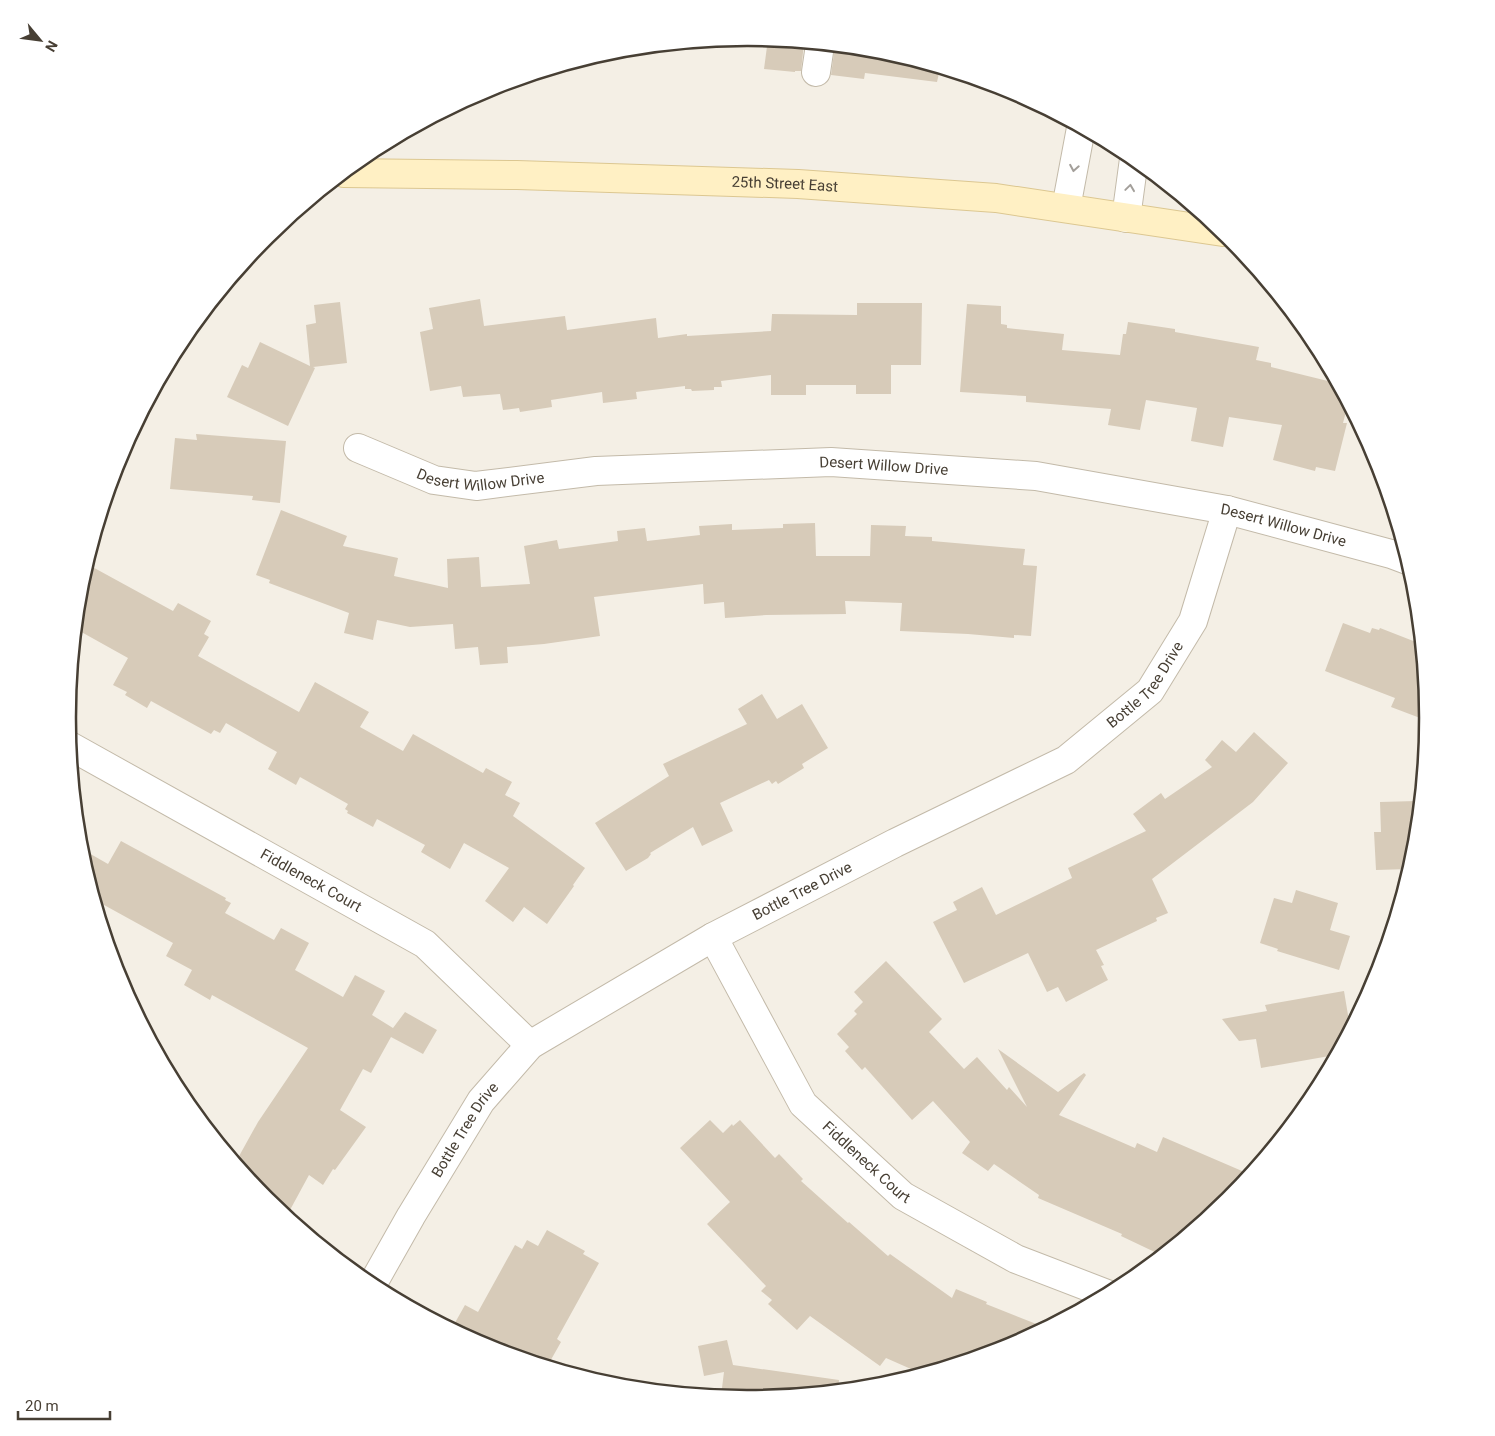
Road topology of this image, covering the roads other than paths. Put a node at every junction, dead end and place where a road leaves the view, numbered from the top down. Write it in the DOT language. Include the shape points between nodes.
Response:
graph roads {
  1 [pos="819,51"];
  2 [pos="816,72"];
  3 [pos="1080,134"];
  4 [pos="1133,168"];
  5 [pos="355,173"];
  6 [pos="1066,208"];
  7 [pos="1126,218"];
  8 [pos="1208,230"];
  9 [pos="358,448"];
  10 [pos="1227,510"];
  11 [pos="1399,557"];
  12 [pos="77,750"];
  13 [pos="713,937"];
  14 [pos="530,1045"];
  15 [pos="376,1278"];
  16 [pos="1098,1291"];
  1 -- 2 [label="street"];
  3 -- 6 [label="street, one-way"];
  7 -- 4 [label="street, one-way"];
  5 -- 6 [label="main road, 25th Street East" via="516,174 798,184 996,198"];
  6 -- 7 [label="main road, 25th Street East"];
  7 -- 8 [label="main road, 25th Street East"];
  9 -- 10 [label="street, Desert Willow Drive" via="434,480 476,486 596,471 831,462 1036,476"];
  10 -- 11 [label="street, Desert Willow Drive"];
  10 -- 13 [label="street, Bottle Tree Drive" via="1193,621 1150,691 1066,760"];
  12 -- 14 [label="street, Fiddleneck Court" via="425,944"];
  13 -- 14 [label="street, Bottle Tree Drive"];
  13 -- 16 [label="street, Fiddleneck Court" via="803,1104 904,1196 1016,1259"];
  14 -- 15 [label="street, Bottle Tree Drive" via="481,1101"];
}
